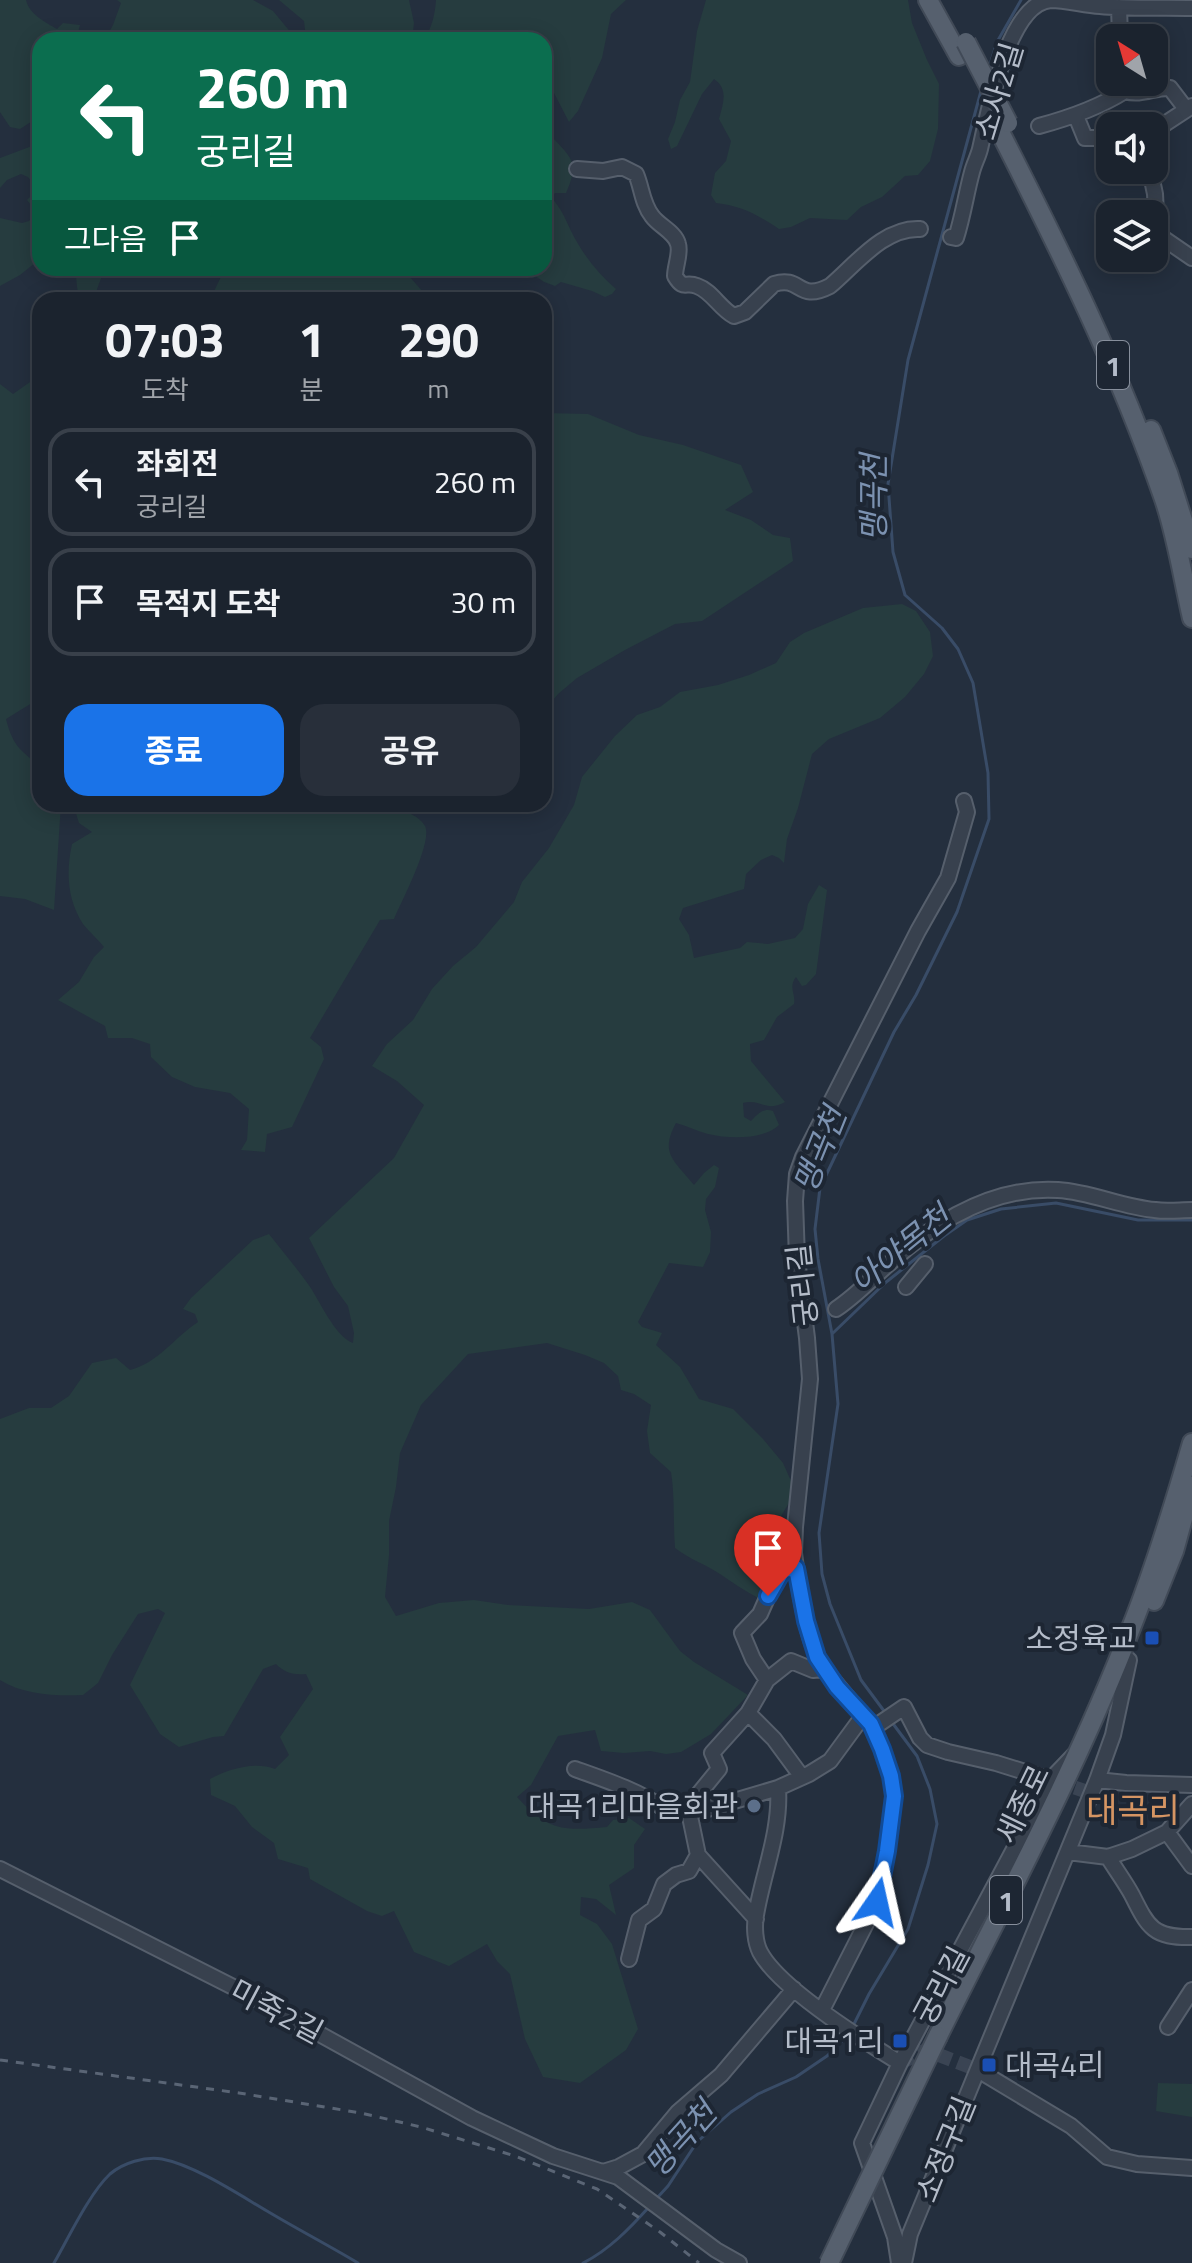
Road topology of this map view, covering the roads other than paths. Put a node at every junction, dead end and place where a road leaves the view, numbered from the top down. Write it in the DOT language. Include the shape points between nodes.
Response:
graph roads {
  1 [pos="928,0"];
  2 [pos="942,0"];
  3 [pos="1119,7"];
  4 [pos="1192,8"];
  5 [pos="1120,24"];
  6 [pos="962,49"];
  7 [pos="1168,88"];
  8 [pos="1113,96"];
  9 [pos="1189,107"];
  10 [pos="1076,116"];
  11 [pos="1168,121"];
  12 [pos="1003,124"];
  13 [pos="1039,126"];
  14 [pos="1096,138"];
  15 [pos="577,169"];
  16 [pos="1153,184"];
  17 [pos="920,229"];
  18 [pos="951,237"];
  19 [pos="1192,258"];
  20 [pos="1192,549"];
  21 [pos="1192,618"];
  22 [pos="964,801"];
  23 [pos="1192,1210"];
  24 [pos="903,1251"];
  25 [pos="906,1287"];
  26 [pos="836,1309"];
  27 [pos="1192,1443"];
  28 [pos="1192,1486"];
  29 [pos="796,1568"];
  30 [pos="1129,1660"];
  31 [pos="824,1669"];
  32 [pos="767,1680"];
  33 [pos="748,1713"];
  34 [pos="863,1716"];
  35 [pos="873,1728"];
  36 [pos="1079,1749"];
  37 [pos="575,1769"];
  38 [pos="1098,1775"];
  39 [pos="802,1777"];
  40 [pos="1051,1780"];
  41 [pos="1192,1785"];
  42 [pos="778,1788"];
  43 [pos="1192,1804"];
  44 [pos="688,1807"];
  45 [pos="1167,1832"];
  46 [pos="1068,1852"];
  47 [pos="698,1855"];
  48 [pos="1108,1857"];
  49 [pos="1192,1866"];
  50 [pos="0,1869"];
  51 [pos="756,1919"];
  52 [pos="1192,1937"];
  53 [pos="629,1959"];
  54 [pos="794,1989"];
  55 [pos="1192,1990"];
  56 [pos="827,2014"];
  57 [pos="1168,2027"];
  58 [pos="944,2038"];
  59 [pos="900,2063"];
  60 [pos="978,2070"];
  61 [pos="1192,2168"];
  62 [pos="603,2173"];
  63 [pos="739,2263"];
  64 [pos="829,2263"];
  65 [pos="841,2263"];
  66 [pos="901,2263"];
  1 -- 6 [label="main road, 1"];
  2 -- 6 [label="main road, 1"];
  3 -- 4 [label="street, 소사2길"];
  3 -- 5 [label="street"];
  3 -- 18 [label="street, 소사2길" via="1050,0 1029,10 1001,65 963,216 956,238"];
  6 -- 12 [label="main road, 1, bridge"];
  7 -- 9 [label="street"];
  8 -- 10 [label="street"];
  9 -- 11 [label="street"];
  10 -- 13 [label="street"];
  10 -- 14 [label="street" via="1085,138"];
  12 -- 20 [label="main road, 1" via="1128,372"];
  12 -- 21 [label="main road, 1" via="1117,375 1165,502"];
  15 -- 17 [label="street" via="622,167 636,174 651,214 678,242 678,282 703,289 734,316 780,282 809,293 820,291 892,233"];
  16 -- 19 [label="street" via="1157,234"];
  22 -- 29 [label="street, 궁리길" via="967,812 948,878 797,1174 797,1259 810,1379 795,1527"];
  23 -- 24 [label="street" via="1157,1211 1059,1190 1029,1191 963,1210"];
  24 -- 25 [label="street" via="922,1267"];
  24 -- 26 [label="street"];
  27 -- 36 [label="main road, 세종로 / 1" via="1131,1628"];
  28 -- 30 [label="main road, 세종로 / 1" via="1174,1551"];
  29 -- 31 [label="street, 궁리길" via="806,1621"];
  29 -- 32 [label="street" via="783,1570 760,1614 742,1633"];
  30 -- 38 [label="street, 소정구길" via="1113,1735"];
  30 -- 58 [label="main road, 세종로 / 1" via="1082,1771"];
  31 -- 32 [label="street" via="791,1661"];
  31 -- 34 [label="street, 궁리길"];
  32 -- 33 [label="street"];
  33 -- 39 [label="street"];
  33 -- 44 [label="street" via="712,1753 719,1769"];
  34 -- 35 [label="street, 궁리길"];
  34 -- 39 [label="street" via="830,1761"];
  35 -- 40 [label="street" via="904,1707 927,1745"];
  35 -- 56 [label="street, 궁리길" via="894,1796 887,1851 877,1902"];
  36 -- 40 [label="street, 궁리길"];
  36 -- 58 [label="main road, 세종로 / 1"];
  37 -- 44 [label="street" via="614,1782 666,1810"];
  38 -- 41 [label="street"];
  38 -- 46 [label="street, 소정구길"];
  39 -- 42 [label="street"];
  40 -- 59 [label="street, 궁리길"];
  42 -- 44 [label="street" via="704,1810"];
  42 -- 51 [label="street"];
  43 -- 45 [label="street"];
  44 -- 47 [label="street"];
  45 -- 48 [label="street"];
  45 -- 49 [label="street"];
  46 -- 48 [label="street"];
  46 -- 60 [label="street, 소정구길"];
  47 -- 51 [label="street"];
  47 -- 53 [label="street" via="689,1871 664,1884 654,1909 639,1920"];
  48 -- 52 [label="street" via="1143,1920 1159,1934"];
  50 -- 62 [label="street, 미죽2길" via="247,1994 472,2118"];
  51 -- 54 [label="street" via="759,1950"];
  54 -- 56 [label="street"];
  54 -- 62 [label="street" via="721,2075 678,2112 643,2154"];
  55 -- 57 [label="street"];
  56 -- 59 [label="street"];
  58 -- 64 [label="main road, 세종로 / 1, bridge"];
  58 -- 65 [label="main road, 세종로 / 1"];
  59 -- 66 [label="street, 궁리길" via="862,2143"];
  60 -- 61 [label="street" via="1071,2126 1107,2157"];
  60 -- 66 [label="street, 소정구길"];
  62 -- 63 [label="street, 미죽2길" via="618,2177"];
}
